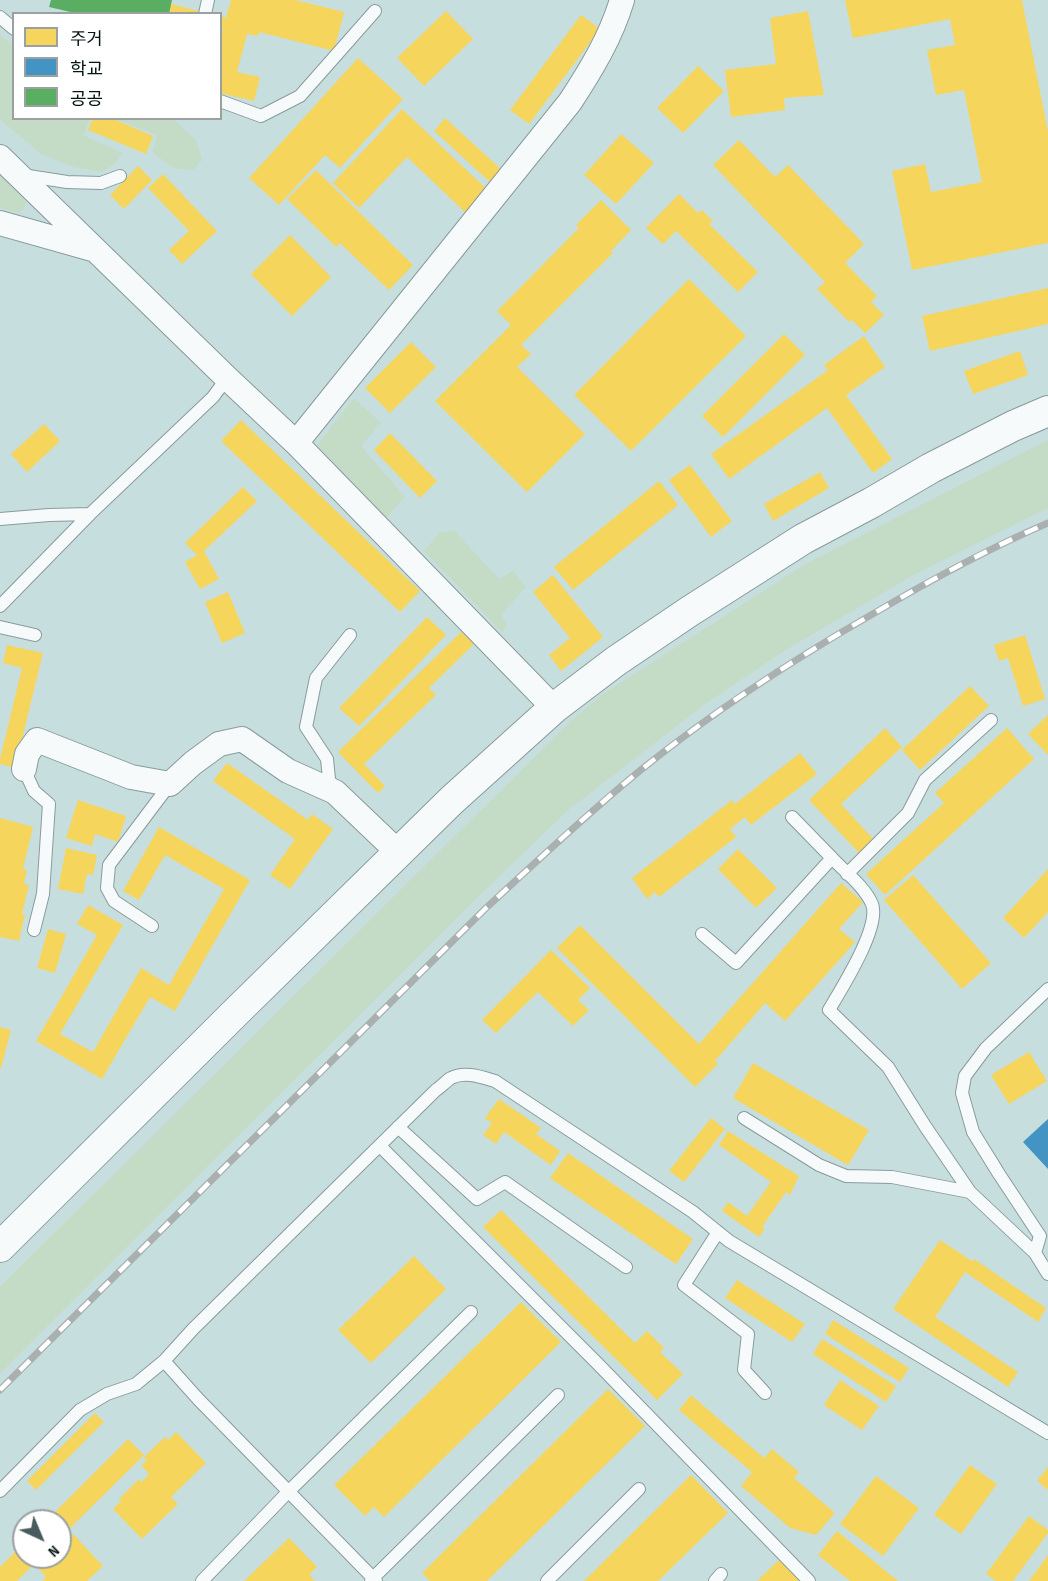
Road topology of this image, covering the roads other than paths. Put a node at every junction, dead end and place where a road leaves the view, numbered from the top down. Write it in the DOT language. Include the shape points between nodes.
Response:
graph roads {
  1 [pos="622,0"];
  2 [pos="375,11"];
  3 [pos="0,17"];
  4 [pos="12,27"];
  5 [pos="222,102"];
  6 [pos="0,157"];
  7 [pos="18,174"];
  8 [pos="120,176"];
  9 [pos="0,223"];
  10 [pos="94,249"];
  11 [pos="227,378"];
  12 [pos="1048,411"];
  13 [pos="296,443"];
  14 [pos="90,514"];
  15 [pos="0,519"];
  16 [pos="0,606"];
  17 [pos="0,627"];
  18 [pos="35,635"];
  19 [pos="350,635"];
  20 [pos="554,708"];
  21 [pos="990,720"];
  22 [pos="24,769"];
  23 [pos="170,784"];
  24 [pos="334,792"];
  25 [pos="792,817"];
  26 [pos="399,853"];
  27 [pos="832,858"];
  28 [pos="848,874"];
  29 [pos="152,926"];
  30 [pos="34,930"];
  31 [pos="702,934"];
  32 [pos="1048,988"];
  33 [pos="744,1118"];
  34 [pos="398,1127"];
  35 [pos="380,1146"];
  36 [pos="970,1192"];
  37 [pos="718,1232"];
  38 [pos="0,1247"];
  39 [pos="1035,1253"];
  40 [pos="626,1267"];
  41 [pos="1048,1274"];
  42 [pos="471,1312"];
  43 [pos="164,1361"];
  44 [pos="765,1392"];
  45 [pos="558,1395"];
  46 [pos="1048,1433"];
  47 [pos="639,1489"];
  48 [pos="0,1491"];
  49 [pos="289,1491"];
  50 [pos="374,1580"];
  51 [pos="202,1581"];
  52 [pos="548,1581"];
  53 [pos="809,1581"];
  1 -- 13 [label="street" via="598,59 570,102"];
  2 -- 5 [label="lane" via="300,96 261,116"];
  3 -- 4 [label="lane"];
  6 -- 7 [label="street"];
  7 -- 8 [label="lane" via="101,183"];
  7 -- 10 [label="street"];
  9 -- 10 [label="street"];
  10 -- 11 [label="street"];
  11 -- 13 [label="street"];
  11 -- 14 [label="lane" via="213,397"];
  12 -- 20 [label="street" via="931,468 802,539 616,661"];
  13 -- 20 [label="street"];
  14 -- 15 [label="lane"];
  14 -- 16 [label="lane"];
  17 -- 18 [label="lane"];
  19 -- 24 [label="lane" via="316,678 306,727 327,759"];
  20 -- 26 [label="street"];
  21 -- 28 [label="lane" via="925,780 908,813"];
  22 -- 23 [label="street" via="27,754 37,740 131,777"];
  22 -- 30 [label="lane" via="34,791 50,804 43,894"];
  23 -- 24 [label="street" via="219,744 242,739 288,771"];
  23 -- 29 [label="lane" via="109,865 107,888 114,901"];
  24 -- 26 [label="street"];
  25 -- 27 [label="lane"];
  26 -- 38 [label="street"];
  27 -- 28 [label="lane"];
  27 -- 31 [label="lane" via="736,963"];
  28 -- 36 [label="lane" via="873,907 870,935 829,1010 888,1067"];
  32 -- 39 [label="lane" via="986,1048 965,1076 962,1093 973,1132 1040,1236"];
  33 -- 36 [label="lane" via="819,1165 846,1176 892,1177"];
  34 -- 35 [label="lane"];
  34 -- 37 [label="lane" via="452,1078 466,1075 495,1081"];
  34 -- 40 [label="lane" via="477,1199 505,1182"];
  35 -- 43 [label="lane"];
  35 -- 53 [label="lane"];
  36 -- 39 [label="lane"];
  37 -- 44 [label="lane" via="684,1286 748,1334 744,1370"];
  37 -- 46 [label="lane"];
  39 -- 41 [label="lane"];
  42 -- 49 [label="lane"];
  43 -- 48 [label="lane" via="136,1384 107,1394 80,1410"];
  43 -- 49 [label="lane"];
  45 -- 50 [label="lane"];
  47 -- 52 [label="lane"];
  49 -- 50 [label="lane"];
  49 -- 51 [label="lane"];
}
